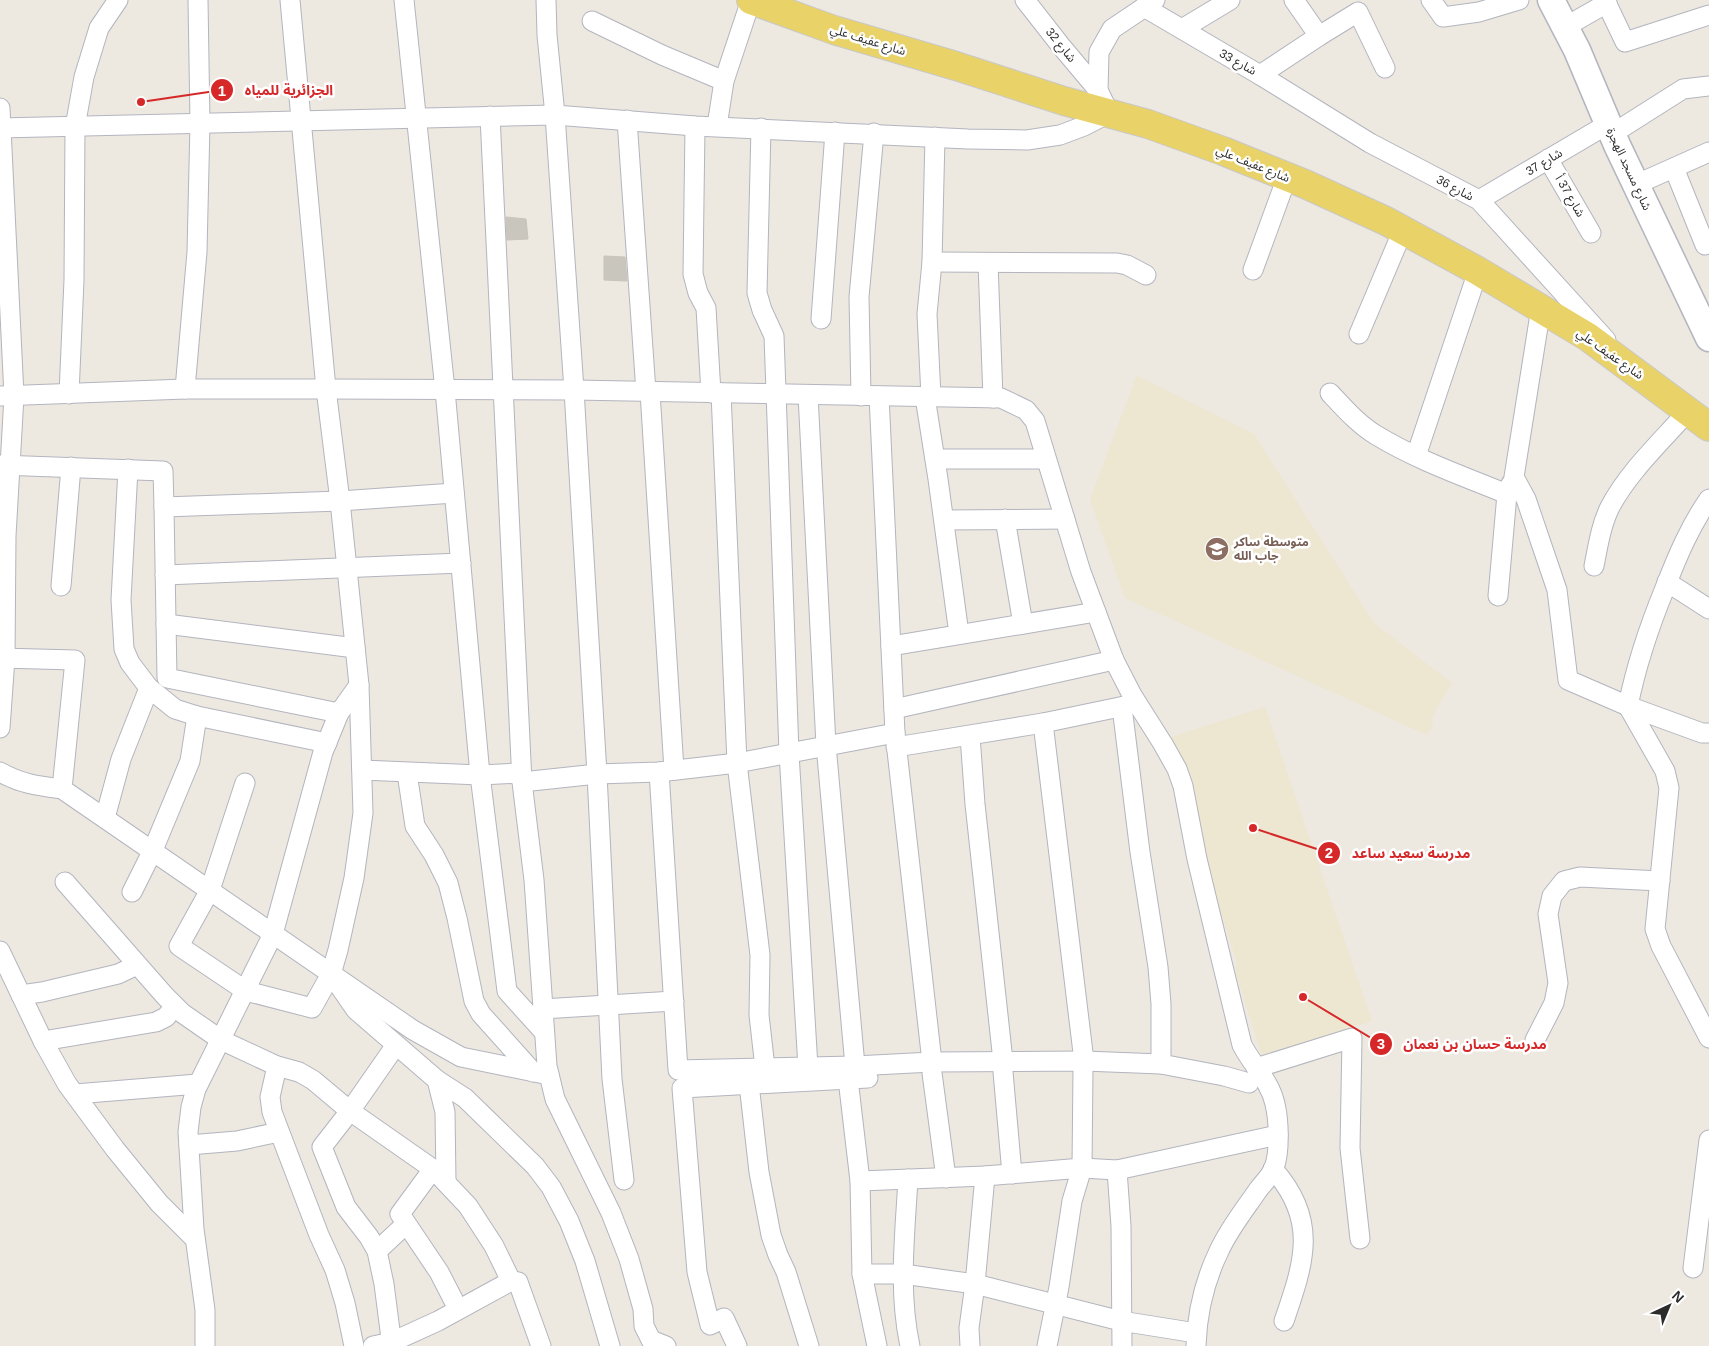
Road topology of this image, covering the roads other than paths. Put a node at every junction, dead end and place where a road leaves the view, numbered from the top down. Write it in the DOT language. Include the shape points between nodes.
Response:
graph roads {
  1 [pos="118,0"];
  2 [pos="198,0"];
  3 [pos="290,0"];
  4 [pos="404,0"];
  5 [pos="546,0"];
  6 [pos="751,0"];
  7 [pos="1025,0"];
  8 [pos="1230,0"];
  9 [pos="1294,0"];
  10 [pos="1431,0"];
  11 [pos="1519,0"];
  12 [pos="1550,0"];
  13 [pos="1606,2"];
  14 [pos="1150,4"];
  15 [pos="1709,15"];
  16 [pos="592,20"];
  17 [pos="1565,27"];
  18 [pos="1182,29"];
  19 [pos="1318,36"];
  20 [pos="1385,68"];
  21 [pos="1260,75"];
  22 [pos="724,81"];
  23 [pos="1709,86"];
  24 [pos="1104,101"];
  25 [pos="0,108"];
  26 [pos="556,115"];
  27 [pos="490,116"];
  28 [pos="416,117"];
  29 [pos="302,120"];
  30 [pos="627,120"];
  31 [pos="200,123"];
  32 [pos="75,126"];
  33 [pos="695,126"];
  34 [pos="717,126"];
  35 [pos="1,128"];
  36 [pos="761,128"];
  37 [pos="1610,129"];
  38 [pos="835,132"];
  39 [pos="874,134"];
  40 [pos="935,137"];
  41 [pos="1709,152"];
  42 [pos="1548,159"];
  43 [pos="1674,168"];
  44 [pos="1287,177"];
  45 [pos="1636,185"];
  46 [pos="1479,200"];
  47 [pos="1403,230"];
  48 [pos="1591,234"];
  49 [pos="1709,243"];
  50 [pos="932,262"];
  51 [pos="988,263"];
  52 [pos="1253,270"];
  53 [pos="1478,271"];
  54 [pos="1146,275"];
  55 [pos="1541,308"];
  56 [pos="821,319"];
  57 [pos="1359,334"];
  58 [pos="1709,338"];
  59 [pos="1633,370"];
  60 [pos="184,389"];
  61 [pos="326,389"];
  62 [pos="445,390"];
  63 [pos="503,390"];
  64 [pos="574,390"];
  65 [pos="648,392"];
  66 [pos="716,393"];
  67 [pos="1330,393"];
  68 [pos="69,394"];
  69 [pos="775,394"];
  70 [pos="808,395"];
  71 [pos="7,396"];
  72 [pos="870,396"];
  73 [pos="928,397"];
  74 [pos="993,398"];
  75 [pos="1699,419"];
  76 [pos="1416,456"];
  77 [pos="935,459"];
  78 [pos="1046,459"];
  79 [pos="4,465"];
  80 [pos="71,467"];
  81 [pos="128,470"];
  82 [pos="1511,486"];
  83 [pos="454,493"];
  84 [pos="1709,498"];
  85 [pos="340,501"];
  86 [pos="164,507"];
  87 [pos="1065,518"];
  88 [pos="1005,519"];
  89 [pos="944,520"];
  90 [pos="3,536"];
  91 [pos="460,563"];
  92 [pos="1594,566"];
  93 [pos="346,567"];
  94 [pos="165,575"];
  95 [pos="1667,582"];
  96 [pos="61,586"];
  97 [pos="1498,596"];
  98 [pos="1709,609"];
  99 [pos="1096,612"];
  100 [pos="166,624"];
  101 [pos="1022,624"];
  102 [pos="959,634"];
  103 [pos="891,646"];
  104 [pos="355,648"];
  105 [pos="2,658"];
  106 [pos="1114,660"];
  107 [pos="359,686"];
  108 [pos="149,688"];
  109 [pos="1130,706"];
  110 [pos="1628,706"];
  111 [pos="894,709"];
  112 [pos="339,713"];
  113 [pos="197,716"];
  114 [pos="1044,723"];
  115 [pos="0,728"];
  116 [pos="1709,732"];
  117 [pos="970,736"];
  118 [pos="896,740"];
  119 [pos="327,743"];
  120 [pos="826,745"];
  121 [pos="789,753"];
  122 [pos="737,764"];
  123 [pos="362,770"];
  124 [pos="666,771"];
  125 [pos="0,772"];
  126 [pos="407,773"];
  127 [pos="597,774"];
  128 [pos="480,775"];
  129 [pos="521,777"];
  130 [pos="245,783"];
  131 [pos="62,789"];
  132 [pos="105,818"];
  133 [pos="153,850"];
  134 [pos="1660,881"];
  135 [pos="65,882"];
  136 [pos="210,890"];
  137 [pos="132,892"];
  138 [pos="273,934"];
  139 [pos="0,951"];
  140 [pos="137,965"];
  141 [pos="331,974"];
  142 [pos="246,990"];
  143 [pos="21,995"];
  144 [pos="674,1002"];
  145 [pos="174,1006"];
  146 [pos="608,1006"];
  147 [pos="542,1009"];
  148 [pos="544,1032"];
  149 [pos="1709,1038"];
  150 [pos="221,1040"];
  151 [pos="1535,1040"];
  152 [pos="43,1041"];
  153 [pos="396,1046"];
  154 [pos="1161,1064"];
  155 [pos="1083,1065"];
  156 [pos="277,1066"];
  157 [pos="808,1067"];
  158 [pos="1003,1067"];
  159 [pos="765,1068"];
  160 [pos="932,1068"];
  161 [pos="852,1073"];
  162 [pos="541,1074"];
  163 [pos="1257,1077"];
  164 [pos="437,1080"];
  165 [pos="198,1084"];
  166 [pos="749,1084"];
  167 [pos="75,1094"];
  168 [pos="350,1111"];
  169 [pos="279,1132"];
  170 [pos="1278,1135"];
  171 [pos="1709,1140"];
  172 [pos="189,1145"];
  173 [pos="1082,1168"];
  174 [pos="1274,1169"];
  175 [pos="1117,1170"];
  176 [pos="1012,1174"];
  177 [pos="440,1175"];
  178 [pos="985,1176"];
  179 [pos="946,1178"];
  180 [pos="908,1179"];
  181 [pos="624,1180"];
  182 [pos="860,1181"];
  183 [pos="406,1224"];
  184 [pos="1360,1238"];
  185 [pos="195,1239"];
  186 [pos="377,1251"];
  187 [pos="1693,1268"];
  188 [pos="862,1274"];
  189 [pos="903,1274"];
  190 [pos="511,1281"];
  191 [pos="975,1284"];
  192 [pos="1056,1304"];
  193 [pos="458,1309"];
  194 [pos="1121,1321"];
  195 [pos="1284,1321"];
  196 [pos="1196,1340"];
  197 [pos="386,1345"];
  198 [pos="205,1346"];
  199 [pos="354,1346"];
  200 [pos="541,1346"];
  201 [pos="610,1346"];
  202 [pos="666,1346"];
  203 [pos="736,1346"];
  204 [pos="809,1346"];
  205 [pos="877,1346"];
  206 [pos="910,1346"];
  207 [pos="970,1346"];
  208 [pos="1047,1346"];
  209 [pos="1122,1346"];
  1 -- 32 [label="street" via="99,28 84,76"];
  2 -- 31 [label="street"];
  3 -- 29 [label="street"];
  4 -- 28 [label="street"];
  5 -- 26 [label="street"];
  6 -- 22 [label="street"];
  6 -- 24 [label="main road, شارع عفيف علي" via="834,30"];
  7 -- 24 [label="street, شارع 32"];
  8 -- 18 [label="street"];
  9 -- 19 [label="street"];
  10 -- 11 [label="street" via="1443,17 1479,12"];
  12 -- 17 [label="street, شارع مسجد الهجرة"];
  13 -- 15 [label="street" via="1625,42"];
  13 -- 17 [label="street"];
  14 -- 18 [label="street, شارع 33"];
  14 -- 24 [label="street" via="1112,29 1099,52"];
  16 -- 22 [label="street"];
  17 -- 37 [label="street, شارع مسجد الهجرة" via="1578,50"];
  18 -- 21 [label="street, شارع 33"];
  19 -- 20 [label="street, شارع 33" via="1358,12"];
  19 -- 21 [label="street, شارع 33"];
  21 -- 46 [label="street, شارع 36" via="1370,143"];
  22 -- 34 [label="street"];
  23 -- 37 [label="street, شارع 37" via="1683,90"];
  24 -- 40 [label="street" via="1084,126 1060,135 1035,138"];
  24 -- 44 [label="main road, شارع عفيف علي" via="1148,124"];
  25 -- 35 [label="street"];
  26 -- 27 [label="street"];
  26 -- 30 [label="street"];
  26 -- 64 [label="street"];
  27 -- 28 [label="street"];
  27 -- 63 [label="street"];
  28 -- 29 [label="street"];
  28 -- 62 [label="street"];
  29 -- 31 [label="street"];
  29 -- 61 [label="street"];
  30 -- 33 [label="street"];
  30 -- 65 [label="street"];
  31 -- 32 [label="street"];
  31 -- 60 [label="street" via="197,252"];
  32 -- 35 [label="street"];
  32 -- 68 [label="street"];
  33 -- 34 [label="street"];
  33 -- 66 [label="street" via="693,274 706,308"];
  34 -- 36 [label="street"];
  35 -- 71 [label="street"];
  36 -- 38 [label="street"];
  36 -- 69 [label="street" via="757,293 774,336"];
  37 -- 42 [label="street, شارع 37"];
  37 -- 45 [label="street, شارع مسجد الهجرة"];
  38 -- 39 [label="street"];
  38 -- 56 [label="street"];
  39 -- 40 [label="street"];
  39 -- 72 [label="street" via="859,297"];
  40 -- 50 [label="street"];
  41 -- 43 [label="street"];
  42 -- 46 [label="street, شارع 37"];
  42 -- 48 [label="street, شارع 37 أ"];
  43 -- 45 [label="street"];
  43 -- 49 [label="street" via="1705,245"];
  44 -- 47 [label="main road, شارع عفيف علي"];
  44 -- 52 [label="street"];
  45 -- 58 [label="street, شارع مسجد الهجرة"];
  46 -- 59 [label="street, شارع 36"];
  47 -- 53 [label="main road, شارع عفيف علي"];
  47 -- 57 [label="street"];
  50 -- 51 [label="street"];
  50 -- 73 [label="street" via="927,314"];
  51 -- 54 [label="street" via="1117,263"];
  51 -- 74 [label="street"];
  53 -- 55 [label="main road, شارع عفيف علي"];
  53 -- 76 [label="street"];
  55 -- 59 [label="main road, شارع عفيف علي"];
  55 -- 82 [label="street"];
  59 -- 75 [label="main road, شارع عفيف علي"];
  60 -- 61 [label="street"];
  60 -- 68 [label="street"];
  61 -- 62 [label="street"];
  61 -- 85 [label="street"];
  62 -- 63 [label="street"];
  62 -- 83 [label="street"];
  63 -- 64 [label="street"];
  63 -- 129 [label="street"];
  64 -- 65 [label="street"];
  64 -- 127 [label="street"];
  65 -- 66 [label="street"];
  65 -- 124 [label="street"];
  66 -- 69 [label="street"];
  66 -- 122 [label="street"];
  67 -- 76 [label="street" via="1375,435"];
  68 -- 71 [label="street"];
  69 -- 70 [label="street"];
  69 -- 121 [label="street"];
  70 -- 72 [label="street"];
  70 -- 120 [label="street"];
  71 -- 79 [label="street"];
  72 -- 73 [label="street"];
  72 -- 103 [label="street"];
  73 -- 74 [label="street"];
  73 -- 77 [label="street"];
  74 -- 78 [label="street" via="1001,398 1026,410 1035,421"];
  75 -- 92 [label="street" via="1630,476 1604,523"];
  76 -- 82 [label="street"];
  77 -- 78 [label="street"];
  77 -- 89 [label="street"];
  78 -- 87 [label="street"];
  79 -- 80 [label="street"];
  79 -- 90 [label="street"];
  80 -- 81 [label="street"];
  80 -- 96 [label="street"];
  81 -- 86 [label="street" via="163,471"];
  81 -- 108 [label="street" via="121,600 124,649 130,663"];
  82 -- 97 [label="street"];
  82 -- 110 [label="street" via="1526,499 1557,590 1568,680"];
  83 -- 85 [label="street"];
  83 -- 91 [label="street"];
  84 -- 95 [label="street" via="1679,552"];
  85 -- 86 [label="street"];
  85 -- 93 [label="street"];
  86 -- 94 [label="street"];
  87 -- 88 [label="street"];
  87 -- 99 [label="street"];
  88 -- 89 [label="street"];
  88 -- 101 [label="street"];
  89 -- 102 [label="street"];
  90 -- 105 [label="street"];
  91 -- 93 [label="street"];
  91 -- 128 [label="street"];
  93 -- 94 [label="street"];
  93 -- 104 [label="street"];
  94 -- 100 [label="street"];
  95 -- 98 [label="street"];
  95 -- 110 [label="street" via="1633,678"];
  99 -- 101 [label="street"];
  99 -- 106 [label="street"];
  100 -- 104 [label="street"];
  100 -- 112 [label="street" via="167,678"];
  101 -- 102 [label="street"];
  102 -- 103 [label="street"];
  103 -- 111 [label="street"];
  104 -- 107 [label="street"];
  105 -- 115 [label="street"];
  105 -- 131 [label="street" via="75,660"];
  106 -- 109 [label="street"];
  106 -- 111 [label="street"];
  107 -- 112 [label="street"];
  107 -- 123 [label="street"];
  108 -- 113 [label="street" via="175,709"];
  108 -- 132 [label="street" via="121,759"];
  109 -- 114 [label="street"];
  109 -- 154 [label="street" via="1140,852 1158,967"];
  109 -- 163 [label="street" via="1163,744 1183,786 1197,859 1242,1045"];
  110 -- 116 [label="street" via="1702,733"];
  110 -- 134 [label="street" via="1665,771 1669,788"];
  111 -- 118 [label="street"];
  112 -- 119 [label="street"];
  113 -- 119 [label="street"];
  113 -- 133 [label="street" via="190,760"];
  114 -- 117 [label="street"];
  114 -- 155 [label="street"];
  117 -- 118 [label="street"];
  117 -- 158 [label="street"];
  118 -- 120 [label="street"];
  118 -- 160 [label="street"];
  119 -- 138 [label="street"];
  120 -- 121 [label="street"];
  120 -- 161 [label="street"];
  121 -- 122 [label="street"];
  121 -- 157 [label="street"];
  122 -- 124 [label="street"];
  122 -- 159 [label="street" via="760,954 759,1014"];
  123 -- 126 [label="street"];
  123 -- 141 [label="street" via="363,813 354,878"];
  124 -- 127 [label="street"];
  124 -- 144 [label="street"];
  125 -- 131 [label="street" via="14,780"];
  126 -- 128 [label="street"];
  126 -- 162 [label="street" via="415,826 448,883 474,1001 481,1014"];
  127 -- 129 [label="street"];
  127 -- 146 [label="street"];
  128 -- 129 [label="street"];
  128 -- 148 [label="street" via="508,992"];
  129 -- 147 [label="street" via="534,880"];
  130 -- 136 [label="street"];
  131 -- 132 [label="street"];
  132 -- 133 [label="street"];
  133 -- 136 [label="street"];
  133 -- 137 [label="street"];
  134 -- 149 [label="street" via="1655,929"];
  134 -- 151 [label="street" via="1580,877 1564,881 1552,896 1548,914 1558,983 1554,1003"];
  135 -- 140 [label="street"];
  136 -- 138 [label="street"];
  136 -- 142 [label="street" via="178,946"];
  138 -- 141 [label="street"];
  138 -- 142 [label="street"];
  139 -- 143 [label="street"];
  140 -- 143 [label="street" via="118,974"];
  140 -- 145 [label="street"];
  141 -- 142 [label="street" via="312,1008"];
  141 -- 153 [label="street" via="356,1010"];
  141 -- 162 [label="street" via="413,1030 462,1057"];
  142 -- 150 [label="street"];
  143 -- 152 [label="street"];
  144 -- 146 [label="street"];
  144 -- 159 [label="street" via="678,1070"];
  145 -- 150 [label="street"];
  145 -- 152 [label="street" via="166,1017 156,1022"];
  146 -- 147 [label="street"];
  146 -- 181 [label="street" via="612,1079"];
  147 -- 148 [label="street"];
  148 -- 162 [label="street"];
  150 -- 156 [label="street"];
  150 -- 165 [label="street"];
  152 -- 167 [label="street"];
  153 -- 164 [label="street"];
  153 -- 168 [label="street"];
  154 -- 155 [label="street"];
  154 -- 163 [label="street" via="1224,1076"];
  155 -- 158 [label="street"];
  155 -- 163 [label="street" via="1217,1086"];
  155 -- 173 [label="street"];
  156 -- 168 [label="street" via="299,1072 312,1080"];
  156 -- 169 [label="street" via="270,1097"];
  157 -- 159 [label="street"];
  157 -- 161 [label="street"];
  158 -- 160 [label="street"];
  158 -- 176 [label="street"];
  160 -- 161 [label="street"];
  160 -- 179 [label="street"];
  161 -- 166 [label="street"];
  161 -- 182 [label="street"];
  162 -- 202 [label="street" via="611,1213 629,1259 643,1309 644,1326 651,1340"];
  163 -- 170 [label="street" via="1271,1090"];
  163 -- 184 [label="street" via="1352,1038 1350,1148"];
  164 -- 177 [label="street" via="446,1112"];
  164 -- 201 [label="street" via="464,1098 535,1166 551,1187 585,1261"];
  165 -- 167 [label="street"];
  165 -- 172 [label="street" via="191,1107"];
  166 -- 203 [label="street" via="682,1088 696,1272 710,1325 724,1318"];
  166 -- 204 [label="street" via="759,1172 771,1235"];
  167 -- 185 [label="street" via="159,1203"];
  168 -- 177 [label="street"];
  168 -- 186 [label="street" via="322,1147 346,1207"];
  169 -- 172 [label="street" via="237,1141"];
  169 -- 199 [label="street" via="335,1270"];
  170 -- 174 [label="street"];
  170 -- 175 [label="street"];
  171 -- 187 [label="street"];
  172 -- 185 [label="street"];
  173 -- 175 [label="street"];
  173 -- 176 [label="street"];
  173 -- 192 [label="street" via="1072,1201"];
  174 -- 195 [label="street" via="1286,1183 1299,1210 1304,1241 1300,1274"];
  174 -- 196 [label="street" via="1238,1218 1220,1250 1205,1288"];
  175 -- 194 [label="street" via="1121,1226"];
  176 -- 178 [label="street"];
  177 -- 183 [label="street" via="400,1214"];
  177 -- 190 [label="street" via="473,1214"];
  178 -- 179 [label="street"];
  178 -- 191 [label="street"];
  179 -- 180 [label="street"];
  180 -- 182 [label="street"];
  180 -- 189 [label="street"];
  182 -- 188 [label="street"];
  183 -- 186 [label="street"];
  183 -- 193 [label="street" via="439,1272"];
  185 -- 198 [label="street" via="205,1310"];
  186 -- 197 [label="street" via="384,1284"];
  188 -- 189 [label="street"];
  188 -- 205 [label="street"];
  189 -- 191 [label="street"];
  189 -- 206 [label="street"];
  190 -- 193 [label="street"];
  190 -- 200 [label="street" via="518,1282"];
  191 -- 192 [label="street"];
  191 -- 207 [label="street"];
  192 -- 194 [label="street"];
  192 -- 208 [label="street"];
  193 -- 197 [label="street"];
  194 -- 196 [label="street"];
  194 -- 209 [label="street"];
}
